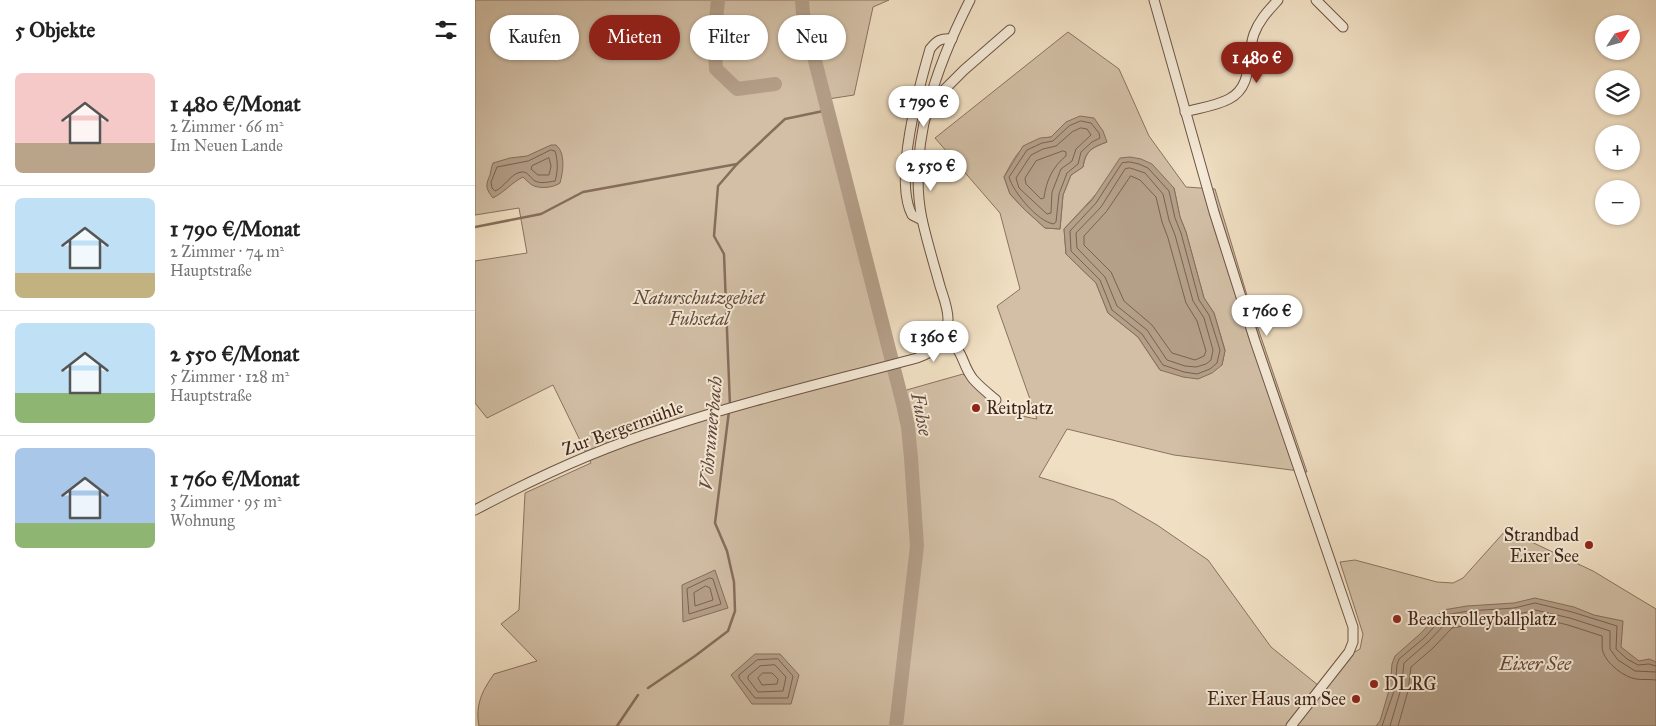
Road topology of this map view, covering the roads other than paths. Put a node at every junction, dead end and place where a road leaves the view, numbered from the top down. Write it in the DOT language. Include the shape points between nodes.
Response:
graph roads {
  1 [pos="970,0"];
  2 [pos="1154,0"];
  3 [pos="1279,0"];
  4 [pos="1316,0"];
  5 [pos="1343,27"];
  6 [pos="1010,30"];
  7 [pos="952,39"];
  8 [pos="931,95"];
  9 [pos="1185,112"];
  10 [pos="922,220"];
  11 [pos="944,337"];
  12 [pos="996,400"];
  13 [pos="475,510"];
  14 [pos="1291,726"];
  1 -- 7 [label="street"];
  2 -- 9 [label="street"];
  3 -- 9 [label="street" via="1255,31 1248,76 1236,95"];
  4 -- 5 [label="street"];
  6 -- 8 [label="street" via="941,93"];
  7 -- 8 [label="street"];
  7 -- 10 [label="street" via="942,38 930,49 913,119 906,164 907,203 911,215"];
  8 -- 10 [label="street" via="918,172"];
  9 -- 14 [label="street" via="1259,351 1353,627 1349,652"];
  10 -- 11 [label="street" via="947,312"];
  11 -- 12 [label="street" via="959,350 972,378"];
  11 -- 13 [label="street, Zur Bergermühle" via="930,352 905,361 717,412 579,459"];
}
